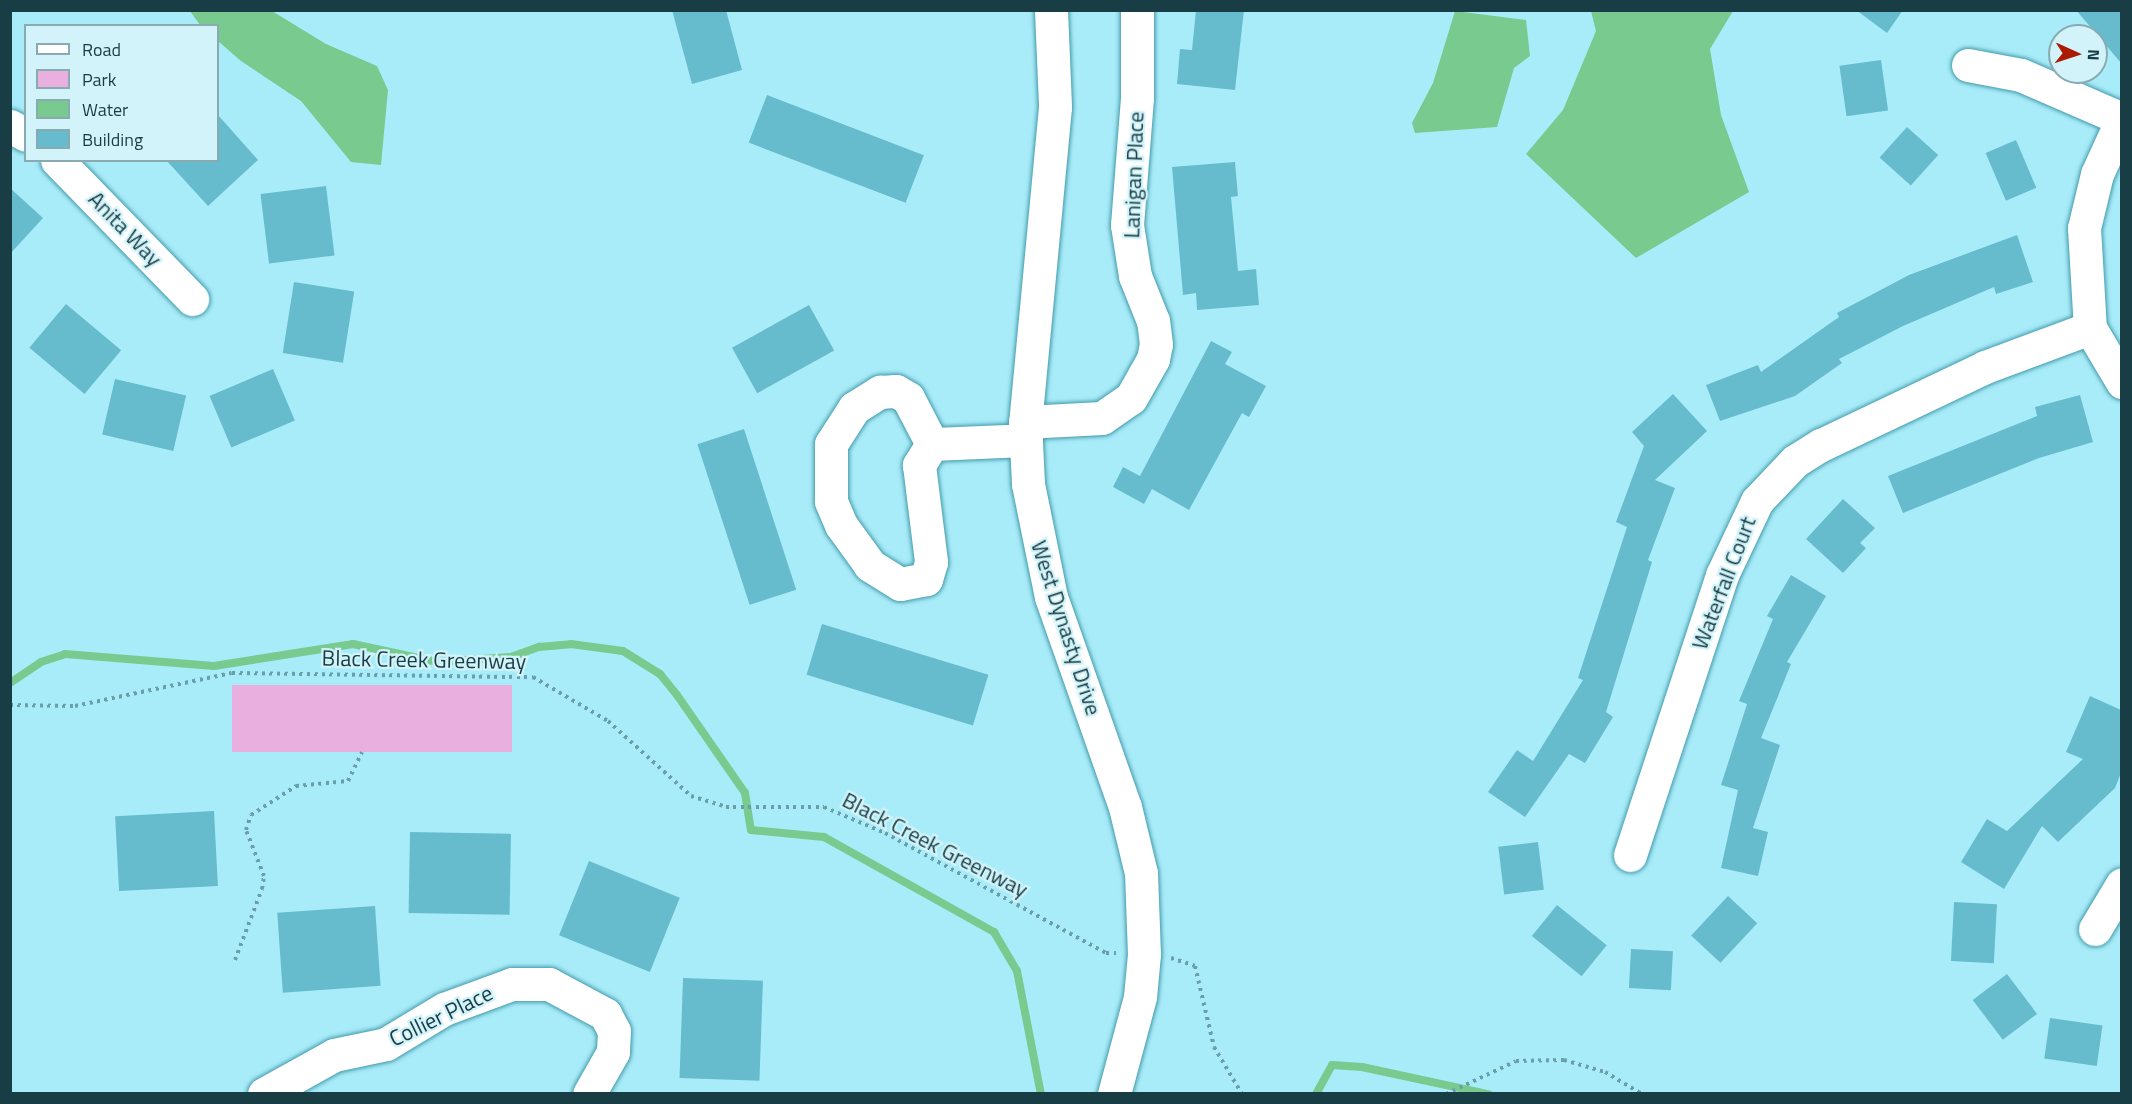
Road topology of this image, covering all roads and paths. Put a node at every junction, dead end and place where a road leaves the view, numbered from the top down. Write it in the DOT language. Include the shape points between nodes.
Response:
graph roads {
  1 [pos="1051,10"];
  2 [pos="1137,10"];
  3 [pos="1968,65"];
  4 [pos="2121,119"];
  5 [pos="10,126"];
  6 [pos="24,134"];
  7 [pos="59,162"];
  8 [pos="192,299"];
  9 [pos="2090,328"];
  10 [pos="2121,382"];
  11 [pos="1025,431"];
  12 [pos="932,444"];
  13 [pos="10,705"];
  14 [pos="362,752"];
  15 [pos="1630,855"];
  16 [pos="2121,885"];
  17 [pos="2095,929"];
  18 [pos="1123,952"];
  19 [pos="1175,958"];
  20 [pos="235,960"];
  21 [pos="1447,1092"];
  22 [pos="264,1094"];
  23 [pos="589,1094"];
  24 [pos="1114,1094"];
  25 [pos="1242,1094"];
  26 [pos="1642,1094"];
  1 -- 11 [label="street, West Dynasty Drive" via="1055,107"];
  2 -- 11 [label="street, Lanigan Place" via="1137,97 1127,225 1135,276 1153,321 1153,358 1131,398 1102,418"];
  3 -- 4 [label="street" via="2031,78"];
  4 -- 9 [label="street" via="2097,174 2084,228"];
  5 -- 6 [label="street"];
  7 -- 8 [label="street, Anita Way"];
  9 -- 10 [label="street"];
  9 -- 15 [label="street, Waterfall Court" via="1985,367 1821,445 1795,462 1757,501 1722,575"];
  11 -- 12 [label="street, Lanigan Place"];
  11 -- 24 [label="street, West Dynasty Drive" via="1028,484 1042,564 1125,807 1141,873 1144,954 1140,998"];
  12 -- 12 [label="street" via="908,398 896,391 880,392 854,408 831,444 831,501 841,525 870,566 900,584 926,579 931,562 919,465"];
  13 -- 18 [label="path, Black Creek Greenway" via="75,706 232,673 533,677 608,721 691,796 731,807 824,807 885,833 1106,953"];
  14 -- 20 [label="path" via="348,781 303,783 251,815 246,830 264,876"];
  16 -- 17 [label="street"];
  19 -- 25 [label="path" via="1195,966 1203,982 1215,1047"];
  21 -- 26 [label="path" via="1516,1060 1564,1060 1605,1072"];
  22 -- 23 [label="street, Collier Place" via="334,1055 386,1044 444,1009 512,984 549,984 605,1014 614,1031 613,1052"];
}
